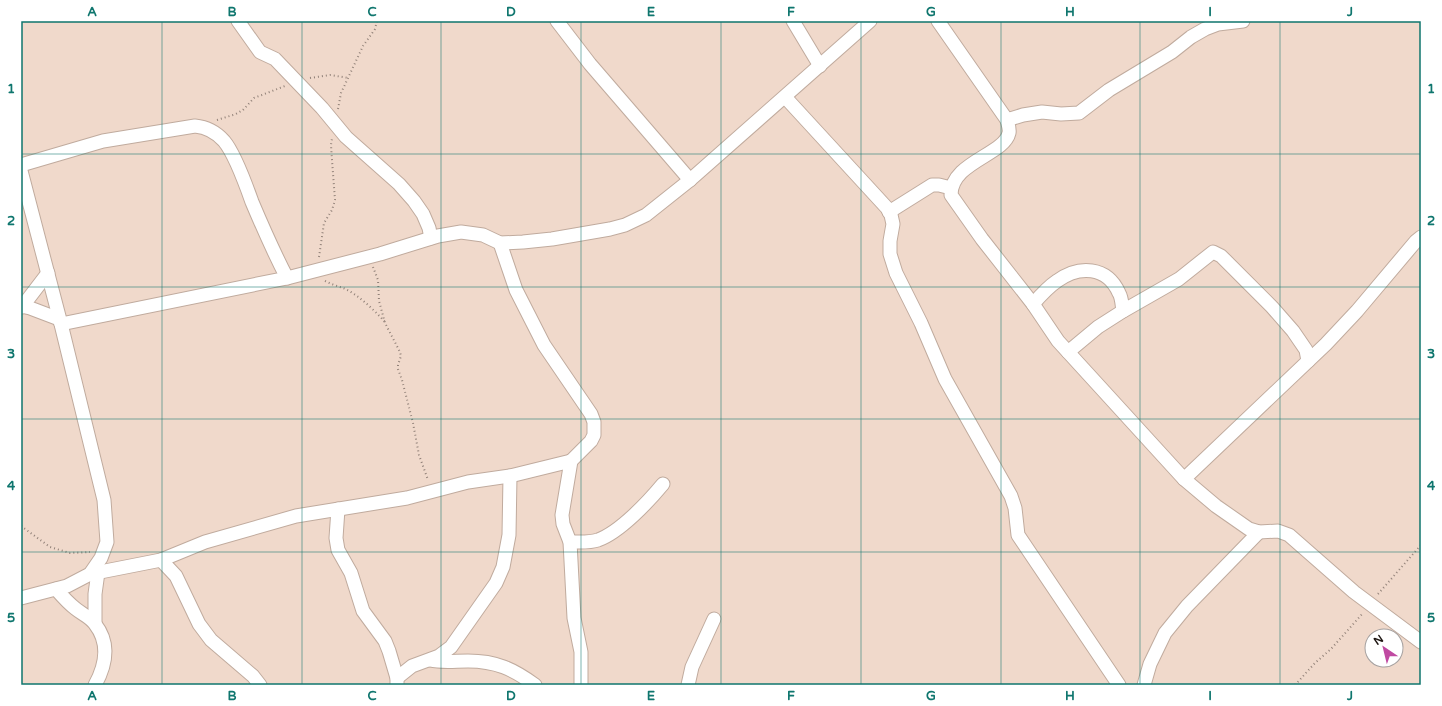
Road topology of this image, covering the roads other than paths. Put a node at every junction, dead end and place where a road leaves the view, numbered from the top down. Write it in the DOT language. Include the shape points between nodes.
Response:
graph roads {
  1 [pos="238,21"];
  2 [pos="557,21"];
  3 [pos="793,21"];
  4 [pos="870,21"];
  5 [pos="938,21"];
  6 [pos="1243,21"];
  7 [pos="820,66"];
  8 [pos="785,97"];
  9 [pos="1007,120"];
  10 [pos="21,165"];
  11 [pos="21,171"];
  12 [pos="690,180"];
  13 [pos="951,188"];
  14 [pos="889,212"];
  15 [pos="1421,237"];
  16 [pos="431,238"];
  17 [pos="500,243"];
  18 [pos="48,274"];
  19 [pos="287,278"];
  20 [pos="1033,304"];
  21 [pos="22,306"];
  22 [pos="1123,311"];
  23 [pos="60,321"];
  24 [pos="1068,352"];
  25 [pos="1308,362"];
  26 [pos="571,461"];
  27 [pos="510,476"];
  28 [pos="1184,479"];
  29 [pos="663,484"];
  30 [pos="338,509"];
  31 [pos="1259,532"];
  32 [pos="570,542"];
  33 [pos="161,560"];
  34 [pos="94,573"];
  35 [pos="56,589"];
  36 [pos="21,598"];
  37 [pos="714,619"];
  38 [pos="95,623"];
  39 [pos="1421,642"];
  40 [pos="430,660"];
  41 [pos="397,681"];
  42 [pos="95,685"];
  43 [pos="260,685"];
  44 [pos="535,685"];
  45 [pos="581,685"];
  46 [pos="688,685"];
  47 [pos="1119,685"];
  48 [pos="1144,685"];
  1 -- 16 [label="street" via="260,52 275,59 346,137 400,184 423,214"];
  2 -- 12 [label="street" via="590,64"];
  3 -- 7 [label="street"];
  4 -- 7 [label="street"];
  5 -- 9 [label="street"];
  6 -- 9 [label="street" via="1218,24 1191,36 1172,52 1109,90 1079,113 1042,112"];
  7 -- 8 [label="street"];
  8 -- 12 [label="street"];
  8 -- 14 [label="street"];
  9 -- 13 [label="street" via="1009,130 1006,138 963,170"];
  10 -- 19 [label="street" via="103,141 194,126 204,127 224,141 236,161 267,239"];
  11 -- 18 [label="street"];
  12 -- 17 [label="street" via="646,215 625,225 552,239"];
  13 -- 14 [label="street" via="939,184 932,185"];
  13 -- 20 [label="street" via="951,195 960,209"];
  14 -- 47 [label="street" via="893,224 890,254 896,273 945,379 1011,496 1018,535"];
  15 -- 25 [label="street" via="1357,311"];
  16 -- 17 [label="street" via="461,232 483,235"];
  16 -- 19 [label="street"];
  17 -- 26 [label="street" via="516,290 544,344 594,422 594,435 591,441"];
  18 -- 21 [label="street"];
  18 -- 23 [label="street"];
  19 -- 23 [label="street"];
  20 -- 22 [label="street" via="1056,281 1069,274 1089,270 1100,272 1112,282 1120,293"];
  20 -- 24 [label="street"];
  21 -- 23 [label="street"];
  22 -- 24 [label="street" via="1098,327"];
  22 -- 25 [label="street" via="1179,278 1211,253 1217,253 1293,331 1306,350"];
  23 -- 34 [label="street" via="104,500 107,542"];
  24 -- 28 [label="street"];
  25 -- 28 [label="street"];
  26 -- 27 [label="street"];
  26 -- 32 [label="street" via="562,519"];
  27 -- 30 [label="street" via="468,482 407,498"];
  27 -- 40 [label="street" via="509,535 503,567 496,583 450,647"];
  28 -- 31 [label="street" via="1241,525"];
  29 -- 32 [label="street" via="653,497 611,534 597,540"];
  30 -- 33 [label="street" via="296,516 246,530 205,542"];
  30 -- 41 [label="street" via="338,550 351,573 363,611 385,641"];
  31 -- 39 [label="street" via="1278,531 1289,535 1354,592"];
  31 -- 48 [label="street" via="1187,606 1165,633 1150,664"];
  32 -- 45 [label="street" via="574,618 581,652"];
  33 -- 34 [label="street"];
  33 -- 43 [label="street" via="176,576 199,624 211,640"];
  34 -- 35 [label="street"];
  34 -- 38 [label="street"];
  35 -- 36 [label="street"];
  35 -- 38 [label="street"];
  37 -- 46 [label="street" via="692,667"];
  38 -- 42 [label="street" via="106,652 102,673"];
  40 -- 41 [label="street" via="412,666"];
  40 -- 44 [label="street" via="494,664 509,669"];
}
